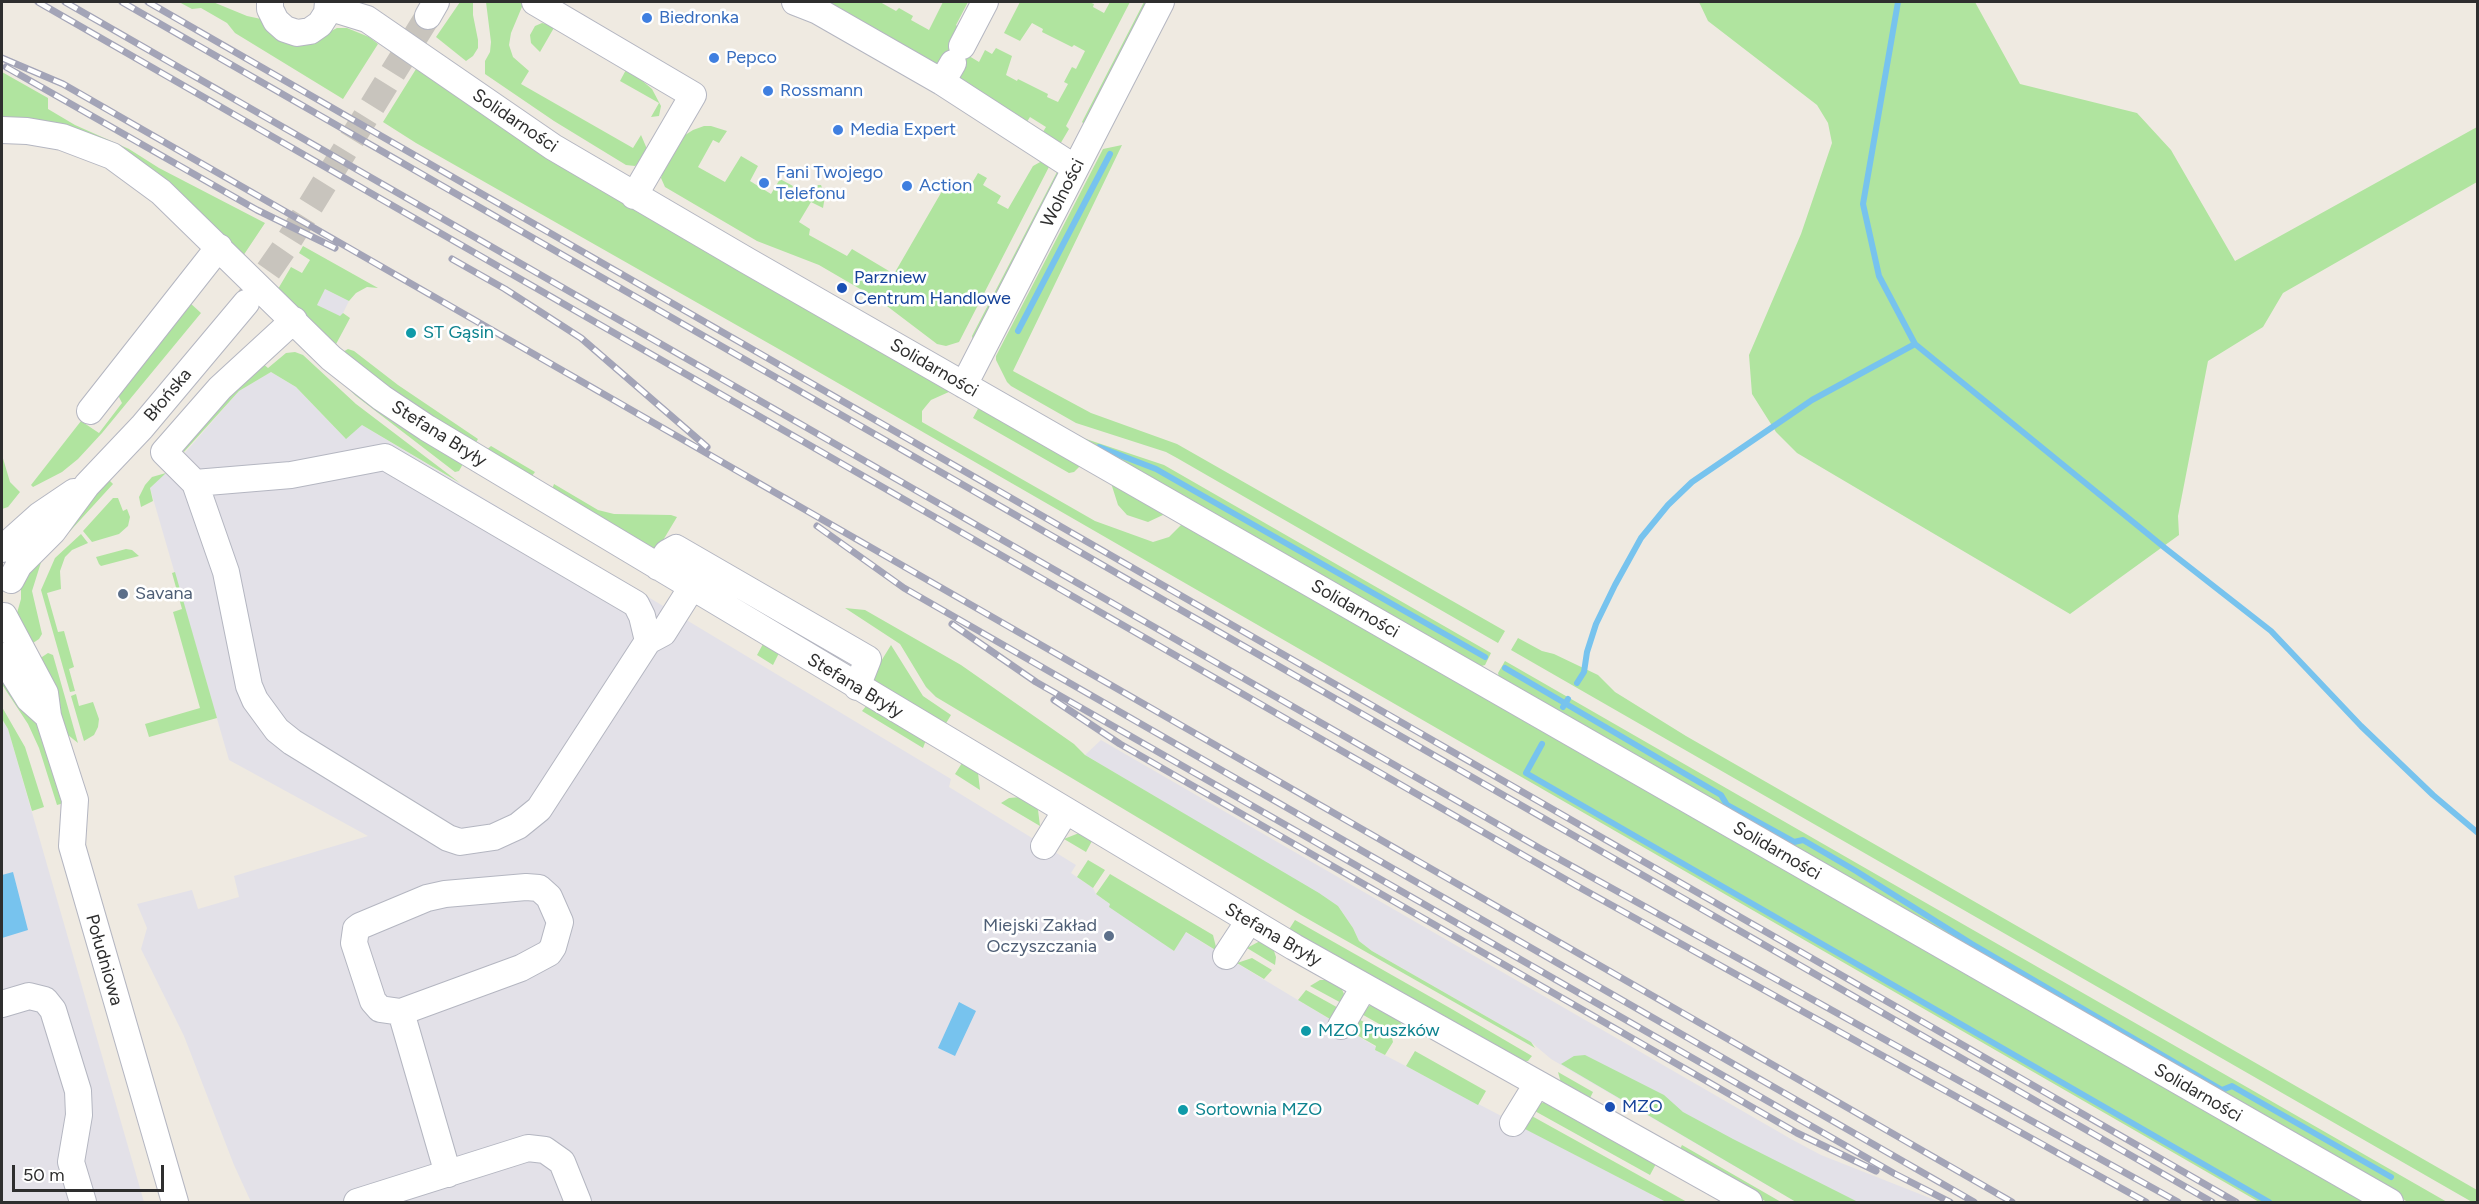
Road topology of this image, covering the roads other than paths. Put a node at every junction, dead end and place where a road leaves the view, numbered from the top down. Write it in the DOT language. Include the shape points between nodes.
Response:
graph roads {
  1 [pos="267,2"];
  2 [pos="536,2"];
  3 [pos="795,2"];
  4 [pos="985,2"];
  5 [pos="1161,2"];
  6 [pos="328,4"];
  7 [pos="358,8"];
  8 [pos="952,64"];
  9 [pos="2,130"];
  10 [pos="1076,168"];
  11 [pos="634,196"];
  12 [pos="219,247"];
  13 [pos="246,303"];
  14 [pos="294,320"];
  15 [pos="963,385"];
  16 [pos="90,411"];
  17 [pos="195,483"];
  18 [pos="87,485"];
  19 [pos="2,549"];
  20 [pos="658,567"];
  21 [pos="6,572"];
  22 [pos="692,587"];
  23 [pos="3,617"];
  24 [pos="648,641"];
  25 [pos="2,656"];
  26 [pos="857,687"];
  27 [pos="48,716"];
  28 [pos="1065,812"];
  29 [pos="1044,846"];
  30 [pos="1249,921"];
  31 [pos="1226,956"];
  32 [pos="1364,987"];
  33 [pos="2,1004"];
  34 [pos="401,1012"];
  35 [pos="1341,1026"];
  36 [pos="1537,1084"];
  37 [pos="1513,1123"];
  38 [pos="448,1174"];
  39 [pos="83,1203"];
  40 [pos="175,1203"];
  41 [pos="357,1203"];
  42 [pos="579,1203"];
  43 [pos="1749,1203"];
  44 [pos="2390,1203"];
  1 -- 6 [label="street" via="280,25 297,33 320,24"];
  2 -- 11 [label="street" via="693,95"];
  3 -- 8 [label="street"];
  4 -- 8 [label="street"];
  5 -- 10 [label="street, Wolności"];
  6 -- 7 [label="street, Solidarności"];
  7 -- 11 [label="street, Solidarności" via="471,92"];
  8 -- 10 [label="street"];
  9 -- 12 [label="street, Stefana Bryły" via="62,137 112,156 155,187"];
  10 -- 15 [label="street, Wolności"];
  11 -- 15 [label="street, Solidarności"];
  12 -- 14 [label="street, Stefana Bryły"];
  12 -- 16 [label="street"];
  13 -- 18 [label="street, Błońska" via="134,436"];
  14 -- 17 [label="street" via="220,388 164,452"];
  14 -- 20 [label="street, Stefana Bryły" via="331,358 382,398"];
  15 -- 44 [label="street, Solidarności"];
  17 -- 24 [label="street" via="291,475 385,457 636,604"];
  17 -- 24 [label="street" via="226,572 249,686 266,717 292,742 448,838 460,842 494,837 518,826 539,809"];
  18 -- 19 [label="street, Błońska" via="40,515"];
  18 -- 21 [label="street, Błońska" via="52,531 19,565"];
  20 -- 22 [label="street, Stefana Bryły"];
  20 -- 26 [label="street" via="667,553 676,548 868,659"];
  21 -- 23 [label="street" via="12,598"];
  22 -- 24 [label="street" via="663,633"];
  22 -- 26 [label="street, Stefana Bryły"];
  23 -- 27 [label="street, Południowa" via="45,693"];
  25 -- 27 [label="street, Południowa" via="29,699"];
  26 -- 28 [label="street, Stefana Bryły"];
  27 -- 40 [label="street, Południowa" via="75,800 72,846"];
  28 -- 29 [label="street"];
  28 -- 30 [label="street, Stefana Bryły"];
  30 -- 31 [label="street"];
  30 -- 32 [label="street, Stefana Bryły"];
  32 -- 35 [label="street"];
  32 -- 36 [label="street, Stefana Bryły"];
  33 -- 39 [label="street" via="29,996 45,1000 53,1010 78,1091 79,1115 72,1162"];
  34 -- 34 [label="street" via="521,968 549,953 560,922 549,897 539,888 526,887 445,894 356,929 354,944 373,1001 380,1009"];
  34 -- 38 [label="street"];
  36 -- 37 [label="street"];
  36 -- 43 [label="street, Stefana Bryły"];
  38 -- 41 [label="street"];
  38 -- 42 [label="street" via="516,1151 538,1149 562,1162"];
}
